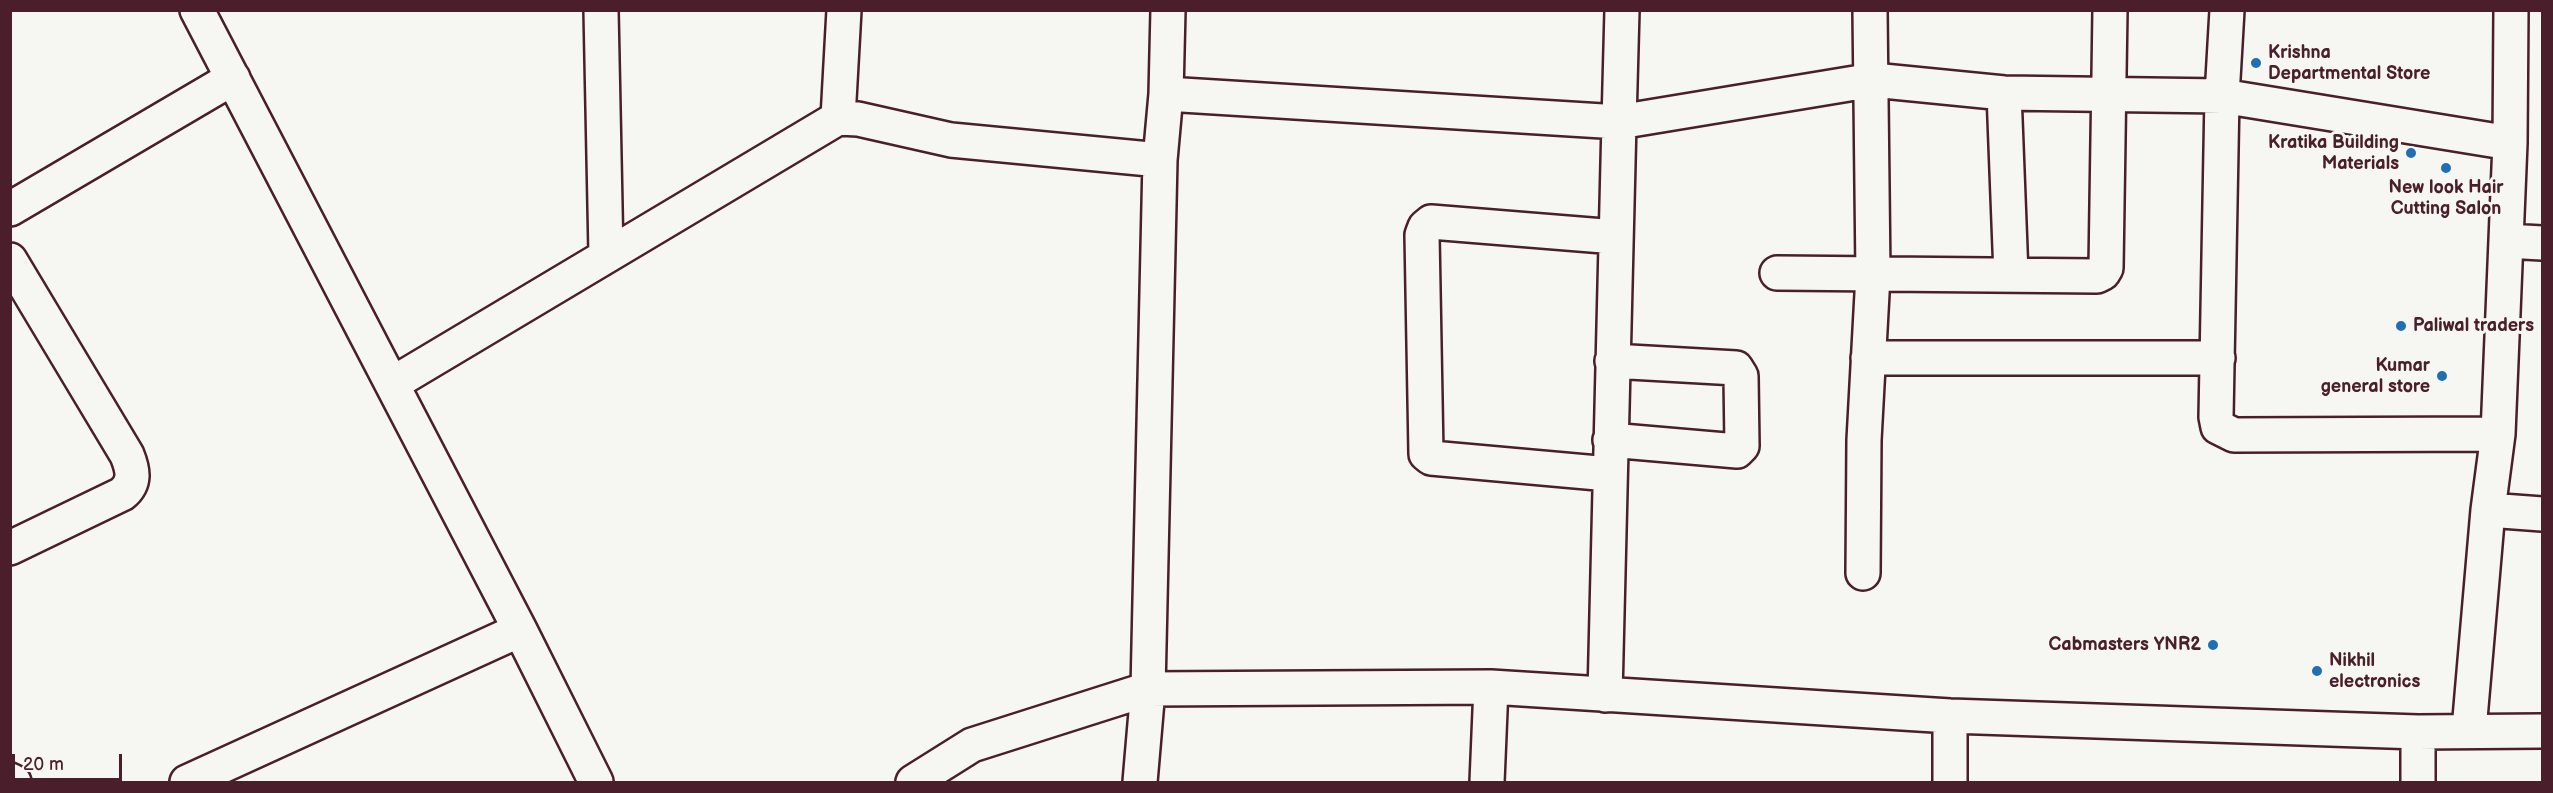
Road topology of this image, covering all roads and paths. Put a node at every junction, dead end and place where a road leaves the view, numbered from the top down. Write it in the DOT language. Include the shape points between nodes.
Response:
graph roads {
  1 [pos="197,10"];
  2 [pos="601,10"];
  3 [pos="844,10"];
  4 [pos="1168,10"];
  5 [pos="1622,10"];
  6 [pos="1870,10"];
  7 [pos="2110,10"];
  8 [pos="2227,10"];
  9 [pos="2511,10"];
  10 [pos="232,78"];
  11 [pos="1873,80"];
  12 [pos="2004,93"];
  13 [pos="1166,94"];
  14 [pos="2110,94"];
  15 [pos="2222,96"];
  16 [pos="838,118"];
  17 [pos="1619,122"];
  18 [pos="2510,143"];
  19 [pos="1160,160"];
  20 [pos="10,209"];
  21 [pos="1616,237"];
  22 [pos="2506,241"];
  23 [pos="2542,243"];
  24 [pos="606,255"];
  25 [pos="10,260"];
  26 [pos="1777,273"];
  27 [pos="1873,275"];
  28 [pos="2012,275"];
  29 [pos="1868,358"];
  30 [pos="2218,358"];
  31 [pos="1612,362"];
  32 [pos="392,384"];
  33 [pos="2498,434"];
  34 [pos="1610,440"];
  35 [pos="1609,474"];
  36 [pos="2488,510"];
  37 [pos="2542,514"];
  38 [pos="10,548"];
  39 [pos="1863,573"];
  40 [pos="520,630"];
  41 [pos="1491,687"];
  42 [pos="1148,689"];
  43 [pos="1605,695"];
  44 [pos="1950,716"];
  45 [pos="2469,730"];
  46 [pos="2542,731"];
  47 [pos="2418,732"];
  48 [pos="187,783"];
  49 [pos="596,783"];
  50 [pos="913,783"];
  51 [pos="1140,783"];
  52 [pos="1487,783"];
  53 [pos="1950,783"];
  54 [pos="2418,783"];
  1 -- 10 [label="street"];
  2 -- 24 [label="street"];
  3 -- 16 [label="street"];
  4 -- 13 [label="street"];
  5 -- 17 [label="street"];
  6 -- 11 [label="street"];
  7 -- 14 [label="street"];
  8 -- 15 [label="street"];
  9 -- 18 [label="street"];
  10 -- 20 [label="street"];
  10 -- 32 [label="street"];
  11 -- 12 [label="street"];
  11 -- 17 [label="street"];
  11 -- 27 [label="street"];
  12 -- 14 [label="street"];
  12 -- 28 [label="street"];
  13 -- 17 [label="street"];
  13 -- 19 [label="street"];
  14 -- 15 [label="street"];
  14 -- 28 [label="street" via="2106,268 2097,276"];
  15 -- 18 [label="street"];
  15 -- 30 [label="street"];
  16 -- 19 [label="street" via="951,140"];
  16 -- 24 [label="street"];
  17 -- 21 [label="street"];
  18 -- 22 [label="street"];
  19 -- 42 [label="street"];
  21 -- 31 [label="street"];
  21 -- 35 [label="street" via="1431,222 1422,235 1426,454 1431,458"];
  22 -- 23 [label="street"];
  22 -- 33 [label="street"];
  24 -- 32 [label="street"];
  25 -- 38 [label="street" via="127,455 133,478 122,494"];
  26 -- 27 [label="street"];
  27 -- 28 [label="street"];
  27 -- 29 [label="street"];
  29 -- 30 [label="street"];
  29 -- 39 [label="street" via="1863,440"];
  30 -- 33 [label="street" via="2218,427 2234,435"];
  31 -- 34 [label="street"];
  31 -- 34 [label="street" via="1736,368 1741,376 1742,446 1737,451"];
  32 -- 40 [label="street"];
  33 -- 36 [label="street"];
  34 -- 35 [label="street"];
  35 -- 43 [label="street"];
  36 -- 37 [label="street"];
  36 -- 45 [label="street"];
  40 -- 48 [label="street"];
  40 -- 49 [label="street"];
  41 -- 42 [label="street"];
  41 -- 43 [label="street"];
  41 -- 52 [label="street"];
  42 -- 50 [label="street" via="972,745"];
  42 -- 51 [label="street"];
  43 -- 44 [label="street"];
  44 -- 47 [label="street"];
  44 -- 53 [label="street"];
  45 -- 46 [label="street"];
  45 -- 47 [label="street"];
  47 -- 54 [label="street"];
}
